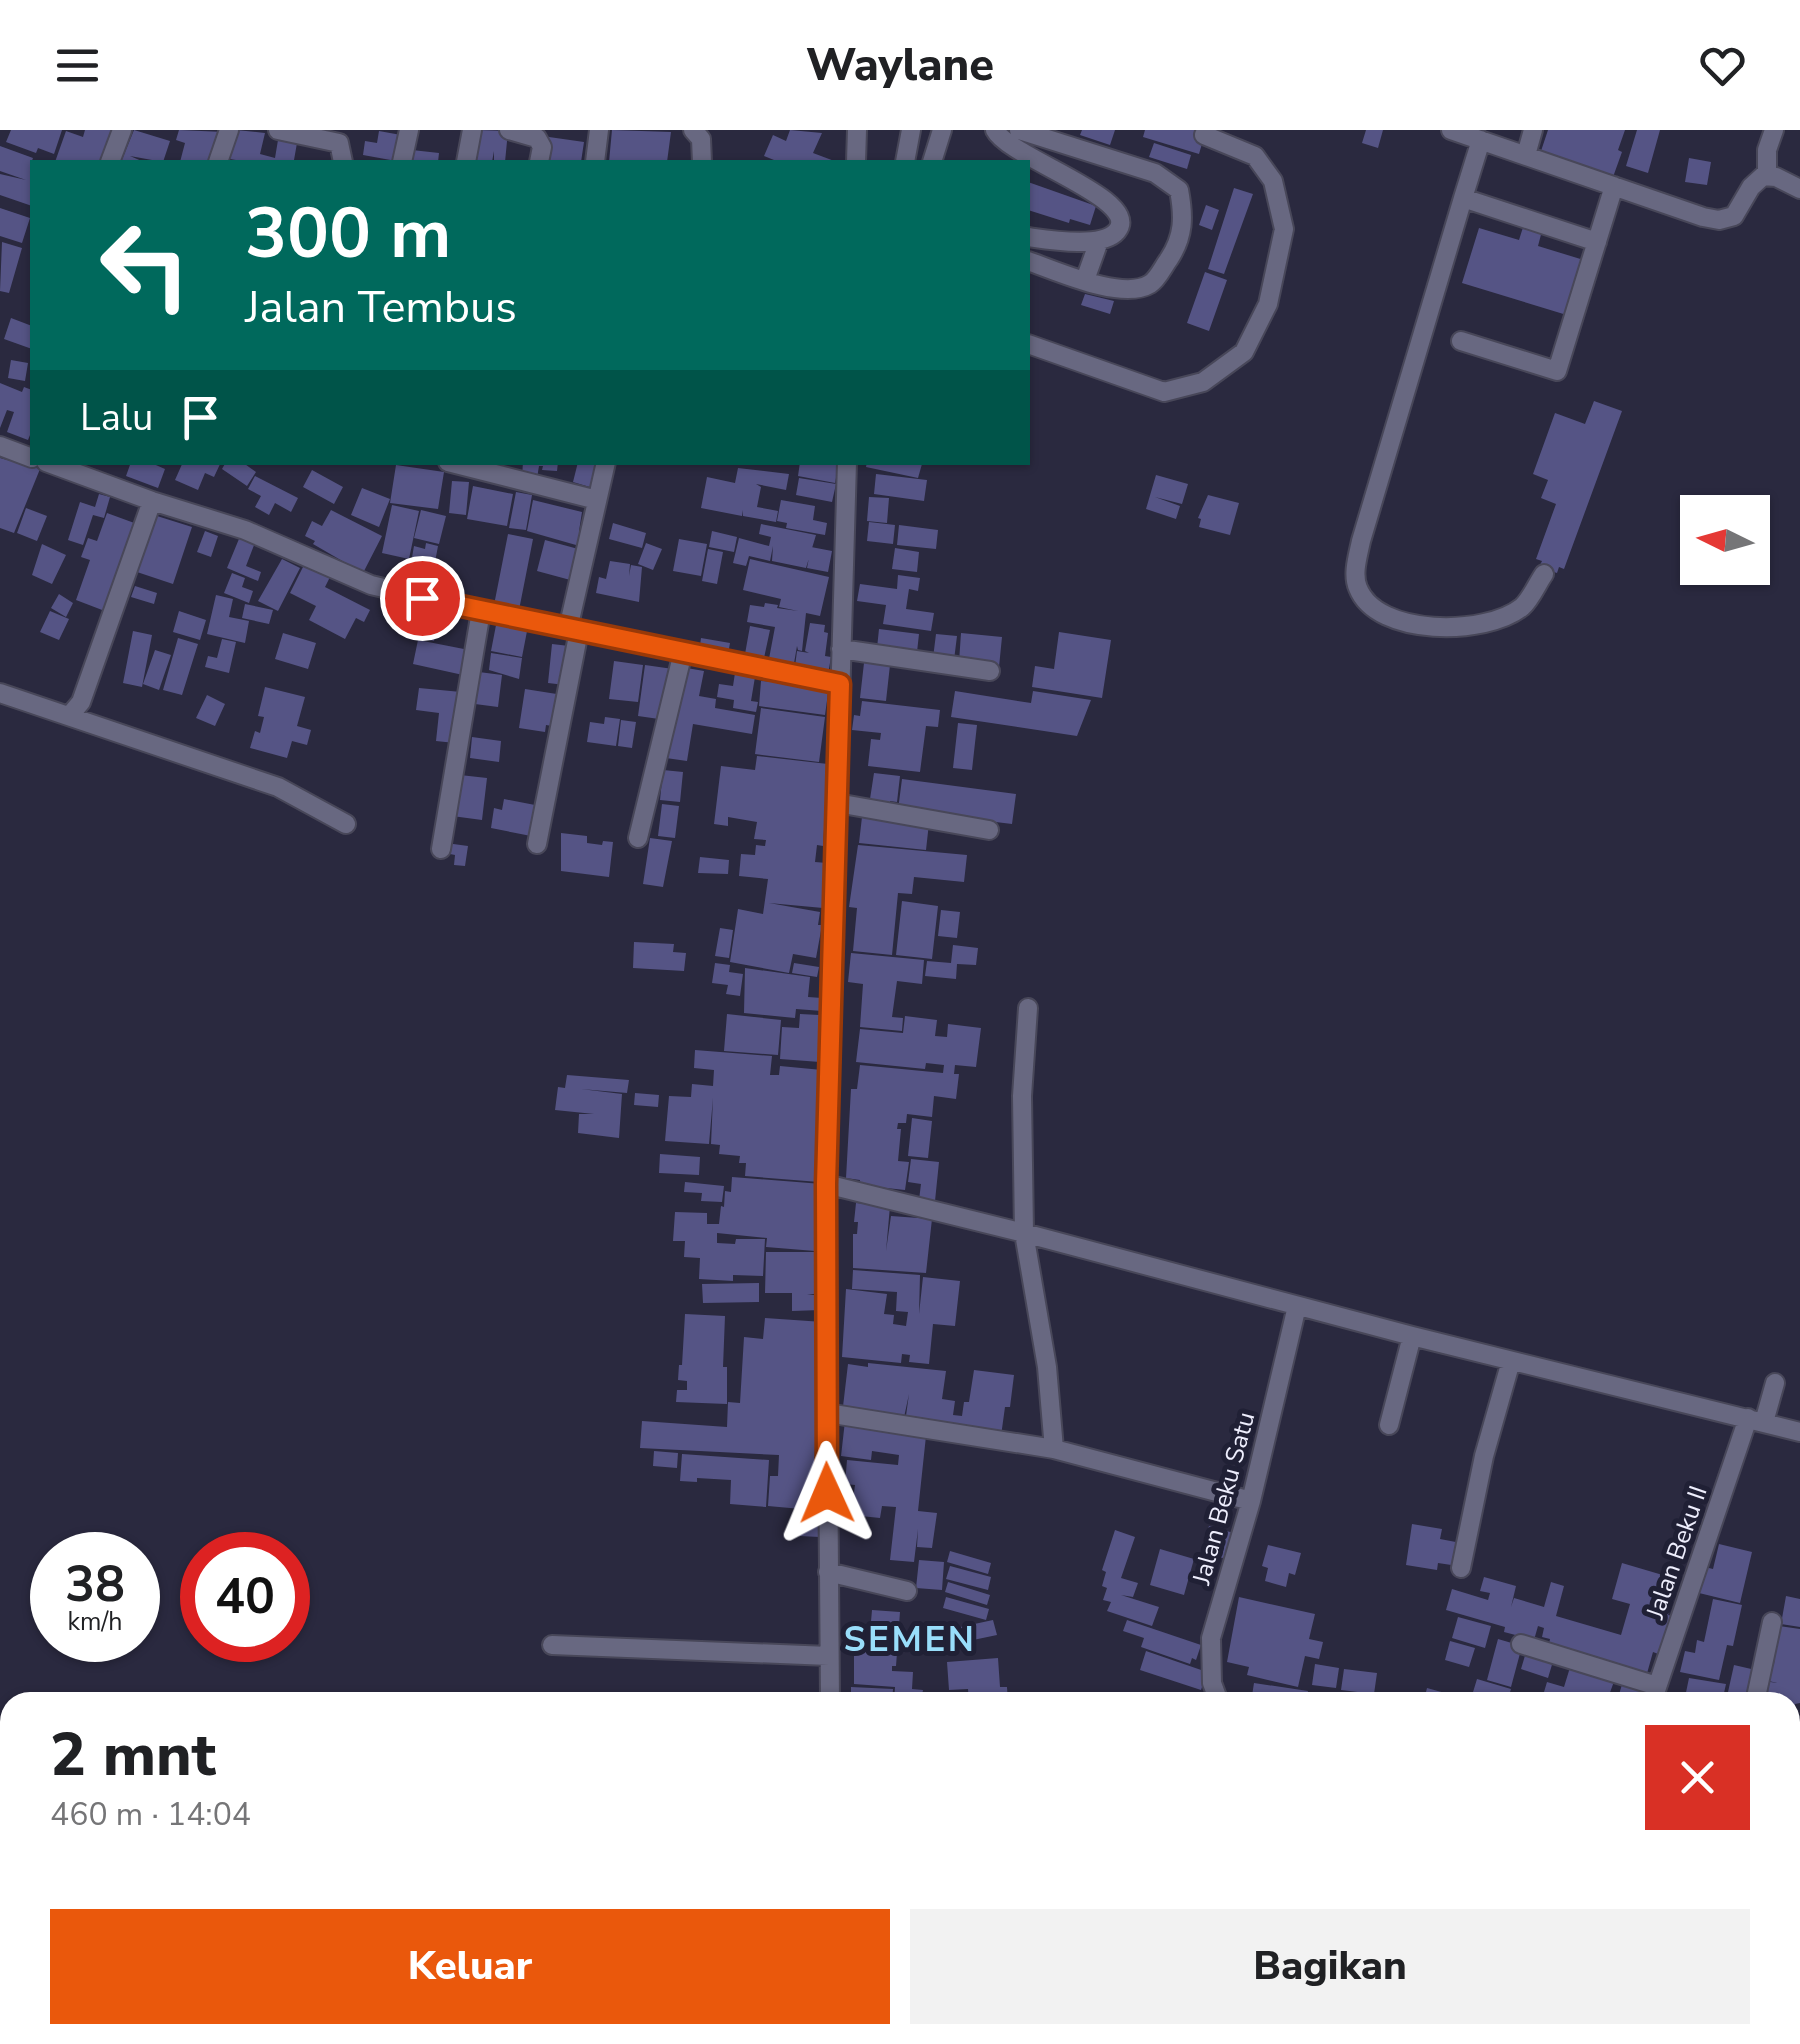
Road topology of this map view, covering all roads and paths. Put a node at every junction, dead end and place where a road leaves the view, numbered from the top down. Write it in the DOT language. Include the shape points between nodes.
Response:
graph roads {
  1 [pos="122,130"];
  2 [pos="229,130"];
  3 [pos="278,130"];
  4 [pos="409,130"];
  5 [pos="472,130"];
  6 [pos="509,130"];
  7 [pos="599,130"];
  8 [pos="693,130"];
  9 [pos="857,130"];
  10 [pos="910,130"];
  11 [pos="942,130"];
  12 [pos="995,130"];
  13 [pos="1019,130"];
  14 [pos="1451,130"];
  15 [pos="1534,130"];
  16 [pos="1774,130"];
  17 [pos="1204,135"];
  18 [pos="340,136"];
  19 [pos="1481,140"];
  20 [pos="1526,155"];
  21 [pos="111,160"];
  22 [pos="219,160"];
  23 [pos="402,160"];
  24 [pos="466,160"];
  25 [pos="540,160"];
  26 [pos="595,160"];
  27 [pos="702,160"];
  28 [pos="856,160"];
  29 [pos="904,160"];
  30 [pos="933,160"];
  31 [pos="1767,175"];
  32 [pos="1614,186"];
  33 [pos="1800,188"];
  34 [pos="1463,198"];
  35 [pos="1030,237"];
  36 [pos="1099,241"];
  37 [pos="1596,242"];
  38 [pos="1030,262"];
  39 [pos="1085,280"];
  40 [pos="1460,341"];
  41 [pos="1030,345"];
  42 [pos="0,446"];
  43 [pos="30,451"];
  44 [pos="54,465"];
  45 [pos="460,465"];
  46 [pos="605,465"];
  47 [pos="847,465"];
  48 [pos="596,500"];
  49 [pos="152,501"];
  50 [pos="1544,574"];
  51 [pos="481,612"];
  52 [pos="574,630"];
  53 [pos="841,649"];
  54 [pos="683,652"];
  55 [pos="990,671"];
  56 [pos="840,684"];
  57 [pos="0,693"];
  58 [pos="71,714"];
  59 [pos="837,802"];
  60 [pos="346,824"];
  61 [pos="990,830"];
  62 [pos="638,838"];
  63 [pos="537,844"];
  64 [pos="441,849"];
  65 [pos="1028,1008"];
  66 [pos="826,1184"];
  67 [pos="1024,1233"];
  68 [pos="1297,1306"];
  69 [pos="1412,1336"];
  70 [pos="1511,1361"];
  71 [pos="1775,1383"];
  72 [pos="826,1413"];
  73 [pos="1756,1420"];
  74 [pos="1389,1425"];
  75 [pos="1800,1432"];
  76 [pos="1054,1449"];
  77 [pos="1251,1501"];
  78 [pos="1461,1568"];
  79 [pos="828,1572"];
  80 [pos="907,1591"];
  81 [pos="1772,1622"];
  82 [pos="552,1644"];
  83 [pos="1521,1644"];
  84 [pos="829,1656"];
  85 [pos="830,1692"];
  86 [pos="1215,1692"];
  87 [pos="1650,1692"];
  88 [pos="1656,1692"];
  89 [pos="1757,1692"];
  1 -- 21 [label="street"];
  2 -- 22 [label="street"];
  3 -- 18 [label="street"];
  4 -- 23 [label="street"];
  5 -- 24 [label="street"];
  6 -- 25 [label="street" via="537,138"];
  7 -- 26 [label="street"];
  8 -- 27 [label="street"];
  9 -- 28 [label="street"];
  10 -- 29 [label="street"];
  11 -- 30 [label="street"];
  12 -- 36 [label="street" via="1005,144 1111,204 1120,223"];
  13 -- 39 [label="street" via="1155,173 1180,190 1184,219 1178,244 1154,282 1137,290"];
  14 -- 19 [label="street"];
  15 -- 20 [label="street"];
  16 -- 31 [label="street"];
  17 -- 41 [label="street" via="1255,156 1273,181 1284,229 1268,304 1244,352 1204,382 1164,392"];
  19 -- 20 [label="street"];
  19 -- 34 [label="street"];
  20 -- 32 [label="street"];
  31 -- 32 [label="street" via="1750,187 1734,216 1719,220"];
  31 -- 33 [label="street"];
  32 -- 37 [label="street"];
  34 -- 37 [label="street"];
  34 -- 50 [label="street" via="1360,542 1356,585 1368,605 1388,617 1459,628 1523,606"];
  35 -- 36 [label="street"];
  36 -- 39 [label="street"];
  37 -- 40 [label="street" via="1557,371"];
  38 -- 39 [label="street"];
  42 -- 43 [label="street"];
  44 -- 49 [label="street"];
  45 -- 48 [label="street"];
  46 -- 48 [label="street"];
  47 -- 53 [label="street"];
  48 -- 52 [label="street"];
  49 -- 51 [label="street" via="245,530 371,585"];
  49 -- 58 [label="street" via="81,702"];
  51 -- 52 [label="street"];
  51 -- 64 [label="street"];
  52 -- 54 [label="street"];
  52 -- 63 [label="street"];
  53 -- 55 [label="street"];
  53 -- 56 [label="street"];
  54 -- 56 [label="street"];
  54 -- 62 [label="street"];
  56 -- 59 [label="street"];
  57 -- 58 [label="street"];
  58 -- 60 [label="street" via="278,786"];
  59 -- 61 [label="street"];
  59 -- 66 [label="street"];
  65 -- 67 [label="street"];
  66 -- 67 [label="street"];
  66 -- 72 [label="street"];
  67 -- 68 [label="street"];
  67 -- 76 [label="street"];
  68 -- 69 [label="street"];
  68 -- 77 [label="street, Jalan Beku Satu"];
  69 -- 70 [label="street"];
  69 -- 74 [label="street"];
  70 -- 73 [label="street"];
  70 -- 78 [label="street"];
  71 -- 73 [label="street, Jalan Beku II"];
  72 -- 76 [label="street"];
  72 -- 79 [label="street"];
  73 -- 75 [label="street"];
  73 -- 88 [label="street, Jalan Beku II"];
  76 -- 77 [label="street"];
  77 -- 86 [label="street, Jalan Beku Satu" via="1211,1638"];
  79 -- 80 [label="street"];
  79 -- 84 [label="street"];
  81 -- 89 [label="street"];
  82 -- 84 [label="street"];
  83 -- 87 [label="street"];
  84 -- 85 [label="street"];
}
